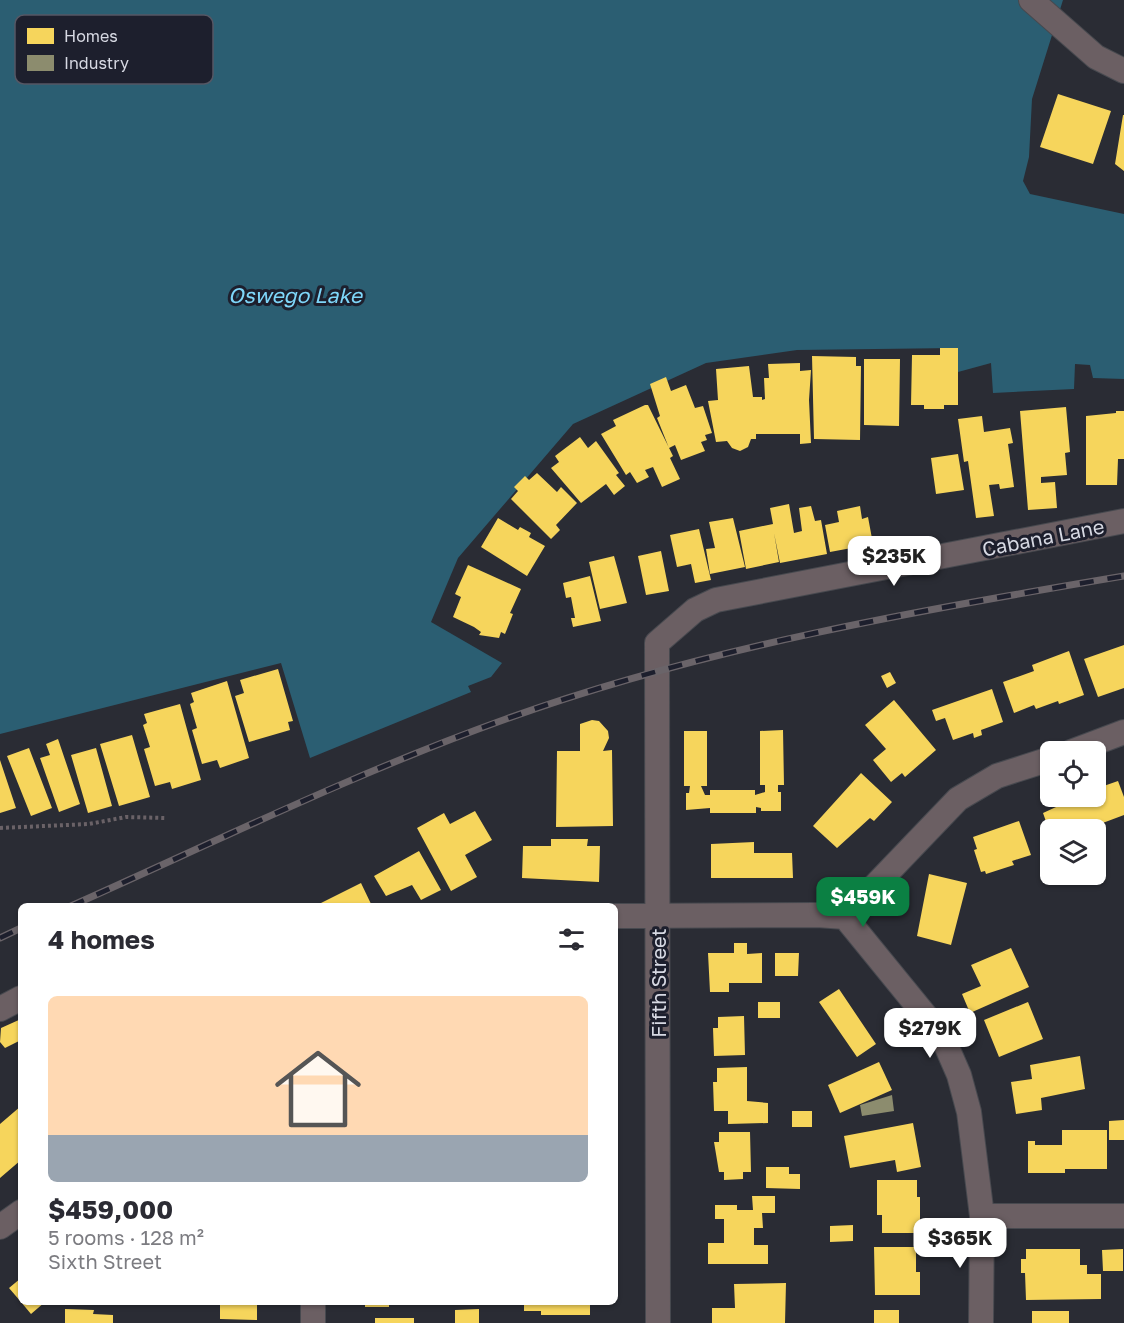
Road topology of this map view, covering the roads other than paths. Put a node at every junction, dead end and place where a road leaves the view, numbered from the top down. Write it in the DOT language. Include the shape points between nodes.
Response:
graph roads {
  1 [pos="1030,0"];
  2 [pos="1124,71"];
  3 [pos="1124,521"];
  4 [pos="657,643"];
  5 [pos="1124,732"];
  6 [pos="1100,741"];
  7 [pos="1040,762"];
  8 [pos="658,914"];
  9 [pos="618,916"];
  10 [pos="845,917"];
  11 [pos="18,1000"];
  12 [pos="0,1009"];
  13 [pos="18,1214"];
  14 [pos="982,1216"];
  15 [pos="1124,1216"];
  16 [pos="0,1227"];
  17 [pos="313,1305"];
  18 [pos="313,1323"];
  19 [pos="658,1323"];
  20 [pos="981,1323"];
  1 -- 2 [label="street" via="1096,57"];
  3 -- 4 [label="street, Cabana Lane" via="716,600 694,610"];
  4 -- 8 [label="street, Fifth Street"];
  5 -- 6 [label="street"];
  7 -- 10 [label="street" via="997,776 958,799"];
  8 -- 9 [label="street"];
  8 -- 10 [label="street"];
  8 -- 19 [label="street, Fifth Street"];
  10 -- 14 [label="street" via="942,1036 969,1112"];
  11 -- 12 [label="street"];
  13 -- 16 [label="street"];
  14 -- 15 [label="street"];
  14 -- 20 [label="street"];
  17 -- 18 [label="street"];
}
